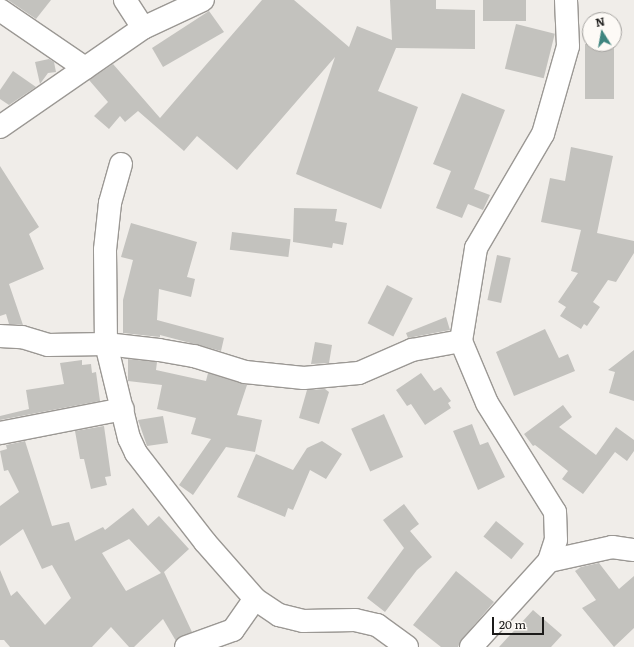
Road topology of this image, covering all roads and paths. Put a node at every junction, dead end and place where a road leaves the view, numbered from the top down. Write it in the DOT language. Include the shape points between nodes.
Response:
graph roads {
  1 [pos="125,0"];
  2 [pos="203,0"];
  3 [pos="566,0"];
  4 [pos="0,10"];
  5 [pos="143,28"];
  6 [pos="85,68"];
  7 [pos="0,127"];
  8 [pos="121,164"];
  9 [pos="0,336"];
  10 [pos="461,341"];
  11 [pos="106,344"];
  12 [pos="122,409"];
  13 [pos="0,433"];
  14 [pos="634,550"];
  15 [pos="549,561"];
  16 [pos="255,599"];
  17 [pos="186,647"];
  18 [pos="407,647"];
  19 [pos="472,647"];
  1 -- 5 [label="street"];
  2 -- 5 [label="street"];
  3 -- 10 [label="street" via="568,46 543,134 476,248"];
  4 -- 6 [label="street"];
  5 -- 6 [label="street"];
  6 -- 7 [label="street"];
  8 -- 11 [label="street" via="110,203 105,250"];
  9 -- 11 [label="street" via="22,337 48,345"];
  10 -- 11 [label="street" via="412,350 359,374 304,378 245,372 194,356"];
  10 -- 15 [label="street" via="486,402 555,512 556,540"];
  11 -- 12 [label="street"];
  12 -- 13 [label="street"];
  12 -- 16 [label="street" via="129,438 144,468"];
  14 -- 15 [label="street" via="612,547"];
  15 -- 19 [label="street"];
  16 -- 17 [label="street" via="233,630"];
  16 -- 18 [label="street" via="279,615 303,621 355,620 377,625"];
}
